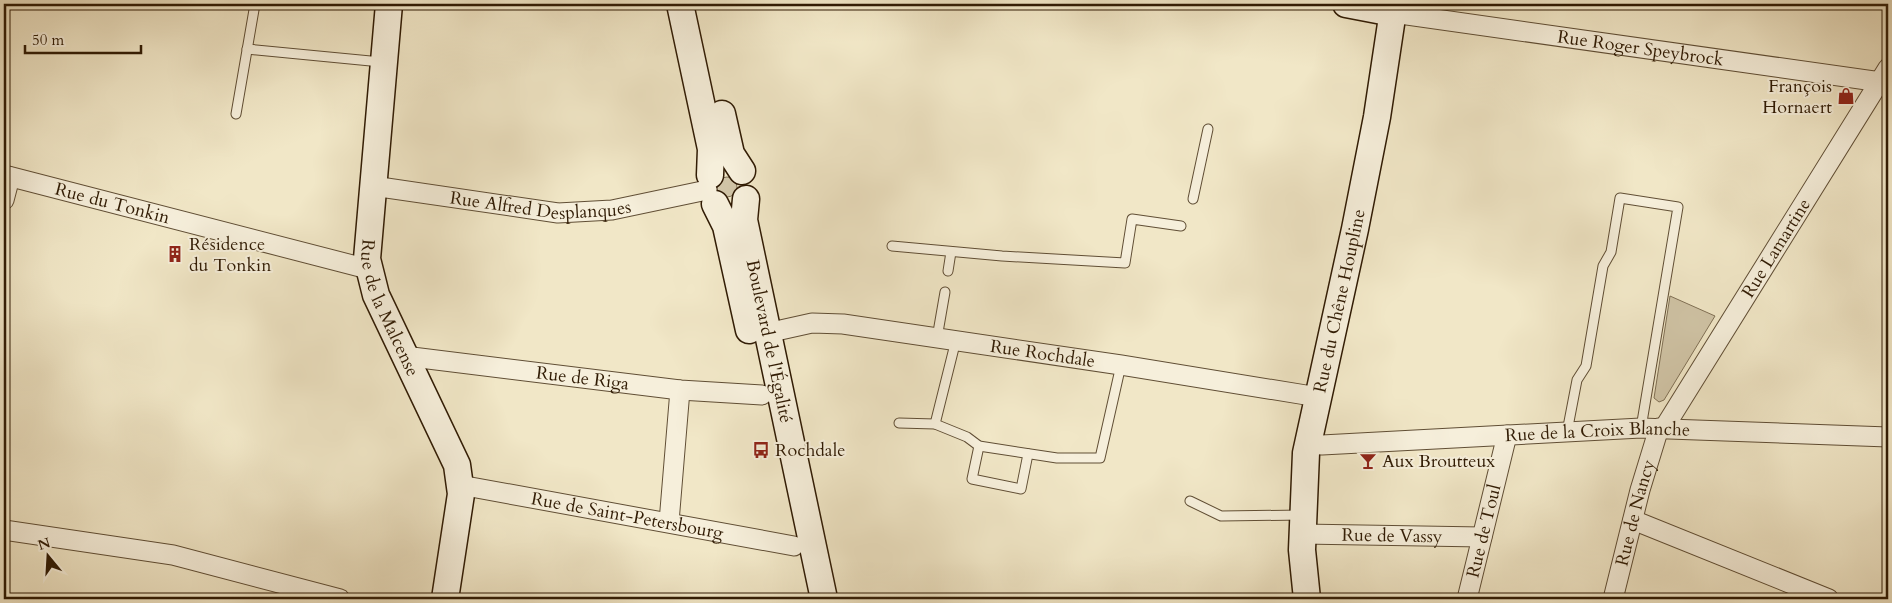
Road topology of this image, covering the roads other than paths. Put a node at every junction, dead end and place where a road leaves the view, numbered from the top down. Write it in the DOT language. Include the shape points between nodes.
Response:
graph roads {
  1 [pos="255,4"];
  2 [pos="389,4"];
  3 [pos="680,4"];
  4 [pos="698,4"];
  5 [pos="1346,4"];
  6 [pos="1394,8"];
  7 [pos="247,49"];
  8 [pos="384,62"];
  9 [pos="1885,77"];
  10 [pos="236,114"];
  11 [pos="1208,129"];
  12 [pos="742,171"];
  13 [pos="7,176"];
  14 [pos="373,186"];
  15 [pos="711,190"];
  16 [pos="746,199"];
  17 [pos="1193,199"];
  18 [pos="4,200"];
  19 [pos="1181,226"];
  20 [pos="892,246"];
  21 [pos="951,252"];
  22 [pos="368,269"];
  23 [pos="948,271"];
  24 [pos="945,292"];
  25 [pos="767,333"];
  26 [pos="937,338"];
  27 [pos="956,340"];
  28 [pos="404,356"];
  29 [pos="1121,365"];
  30 [pos="680,390"];
  31 [pos="762,395"];
  32 [pos="1318,397"];
  33 [pos="899,423"];
  34 [pos="935,424"];
  35 [pos="1655,428"];
  36 [pos="1567,432"];
  37 [pos="1507,435"];
  38 [pos="1888,437"];
  39 [pos="1307,443"];
  40 [pos="979,446"];
  41 [pos="1028,454"];
  42 [pos="460,485"];
  43 [pos="1190,501"];
  44 [pos="1633,520"];
  45 [pos="669,522"];
  46 [pos="1302,525"];
  47 [pos="4,530"];
  48 [pos="1482,537"];
  49 [pos="794,546"];
  50 [pos="340,599"];
  51 [pos="449,599"];
  52 [pos="805,599"];
  53 [pos="824,599"];
  54 [pos="1307,599"];
  55 [pos="1467,599"];
  56 [pos="1613,599"];
  57 [pos="1829,599"];
  1 -- 7 [label="lane"];
  2 -- 8 [label="main road, Rue de la Malcense"];
  3 -- 15 [label="main road, Boulevard de l'Égalité" via="711,149"];
  4 -- 12 [label="main road" via="728,145"];
  5 -- 6 [label="main road"];
  6 -- 9 [label="street, Rue Roger Speybrock"];
  6 -- 32 [label="main road, Rue du Chêne Houpline" via="1356,228"];
  7 -- 8 [label="lane"];
  7 -- 10 [label="lane"];
  8 -- 14 [label="main road, Rue de la Malcense"];
  9 -- 35 [label="street, Rue Lamartine"];
  11 -- 17 [label="lane"];
  12 -- 15 [label="main road" via="725,166 715,170"];
  12 -- 16 [label="main road" via="749,183"];
  13 -- 18 [label="street"];
  13 -- 22 [label="street, Rue du Tonkin"];
  14 -- 15 [label="street, Rue Alfred Desplanques" via="558,213 612,210"];
  14 -- 22 [label="main road, Rue de la Malcense"];
  15 -- 16 [label="main road" via="729,208 737,207"];
  15 -- 31 [label="main road, Boulevard de l'Égalité" via="726,226"];
  16 -- 25 [label="main road, Boulevard de l'Égalité" via="744,220"];
  19 -- 21 [label="lane" via="1132,219 1125,263"];
  20 -- 21 [label="lane"];
  21 -- 23 [label="lane"];
  22 -- 28 [label="main road, Rue de la Malcense" via="376,296"];
  24 -- 26 [label="lane"];
  25 -- 26 [label="street, Rue Rochdale" via="827,322"];
  25 -- 53 [label="main road, Boulevard de l'Égalité"];
  26 -- 27 [label="street, Rue Rochdale"];
  27 -- 29 [label="street, Rue Rochdale"];
  27 -- 34 [label="lane"];
  28 -- 30 [label="street, Rue de Riga"];
  28 -- 42 [label="main road, Rue de la Malcense" via="454,456"];
  29 -- 32 [label="street, Rue Rochdale"];
  29 -- 41 [label="lane" via="1100,458"];
  30 -- 31 [label="street, Rue de Riga"];
  30 -- 45 [label="street"];
  31 -- 49 [label="main road, Boulevard de l'Égalité"];
  32 -- 39 [label="main road, Rue du Chêne Houpline"];
  33 -- 34 [label="lane"];
  34 -- 40 [label="lane" via="967,437"];
  35 -- 36 [label="street, Rue de la Croix Blanche"];
  35 -- 36 [label="lane" via="1678,207 1620,198 1611,252 1603,266 1586,366 1577,380"];
  35 -- 38 [label="street, Rue de la Croix Blanche"];
  35 -- 44 [label="street, Rue de Nancy"];
  36 -- 37 [label="street, Rue de la Croix Blanche"];
  37 -- 39 [label="street, Rue de la Croix Blanche" via="1322,445"];
  37 -- 48 [label="street, Rue de Toul"];
  39 -- 46 [label="main road, Rue du Chêne Houpline"];
  40 -- 41 [label="lane"];
  40 -- 41 [label="lane" via="972,479 1021,489"];
  42 -- 45 [label="street, Rue de Saint-Petersbourg"];
  42 -- 51 [label="main road, Rue de la Malcense"];
  43 -- 46 [label="lane" via="1221,516"];
  44 -- 56 [label="street, Rue de Nancy"];
  44 -- 57 [label="street"];
  45 -- 49 [label="street, Rue de Saint-Petersbourg"];
  46 -- 48 [label="street, Rue de Vassy"];
  46 -- 54 [label="main road, Rue du Chêne Houpline"];
  47 -- 50 [label="street" via="182,557"];
  48 -- 55 [label="street, Rue de Toul"];
  49 -- 52 [label="main road, Boulevard de l'Égalité"];
}
